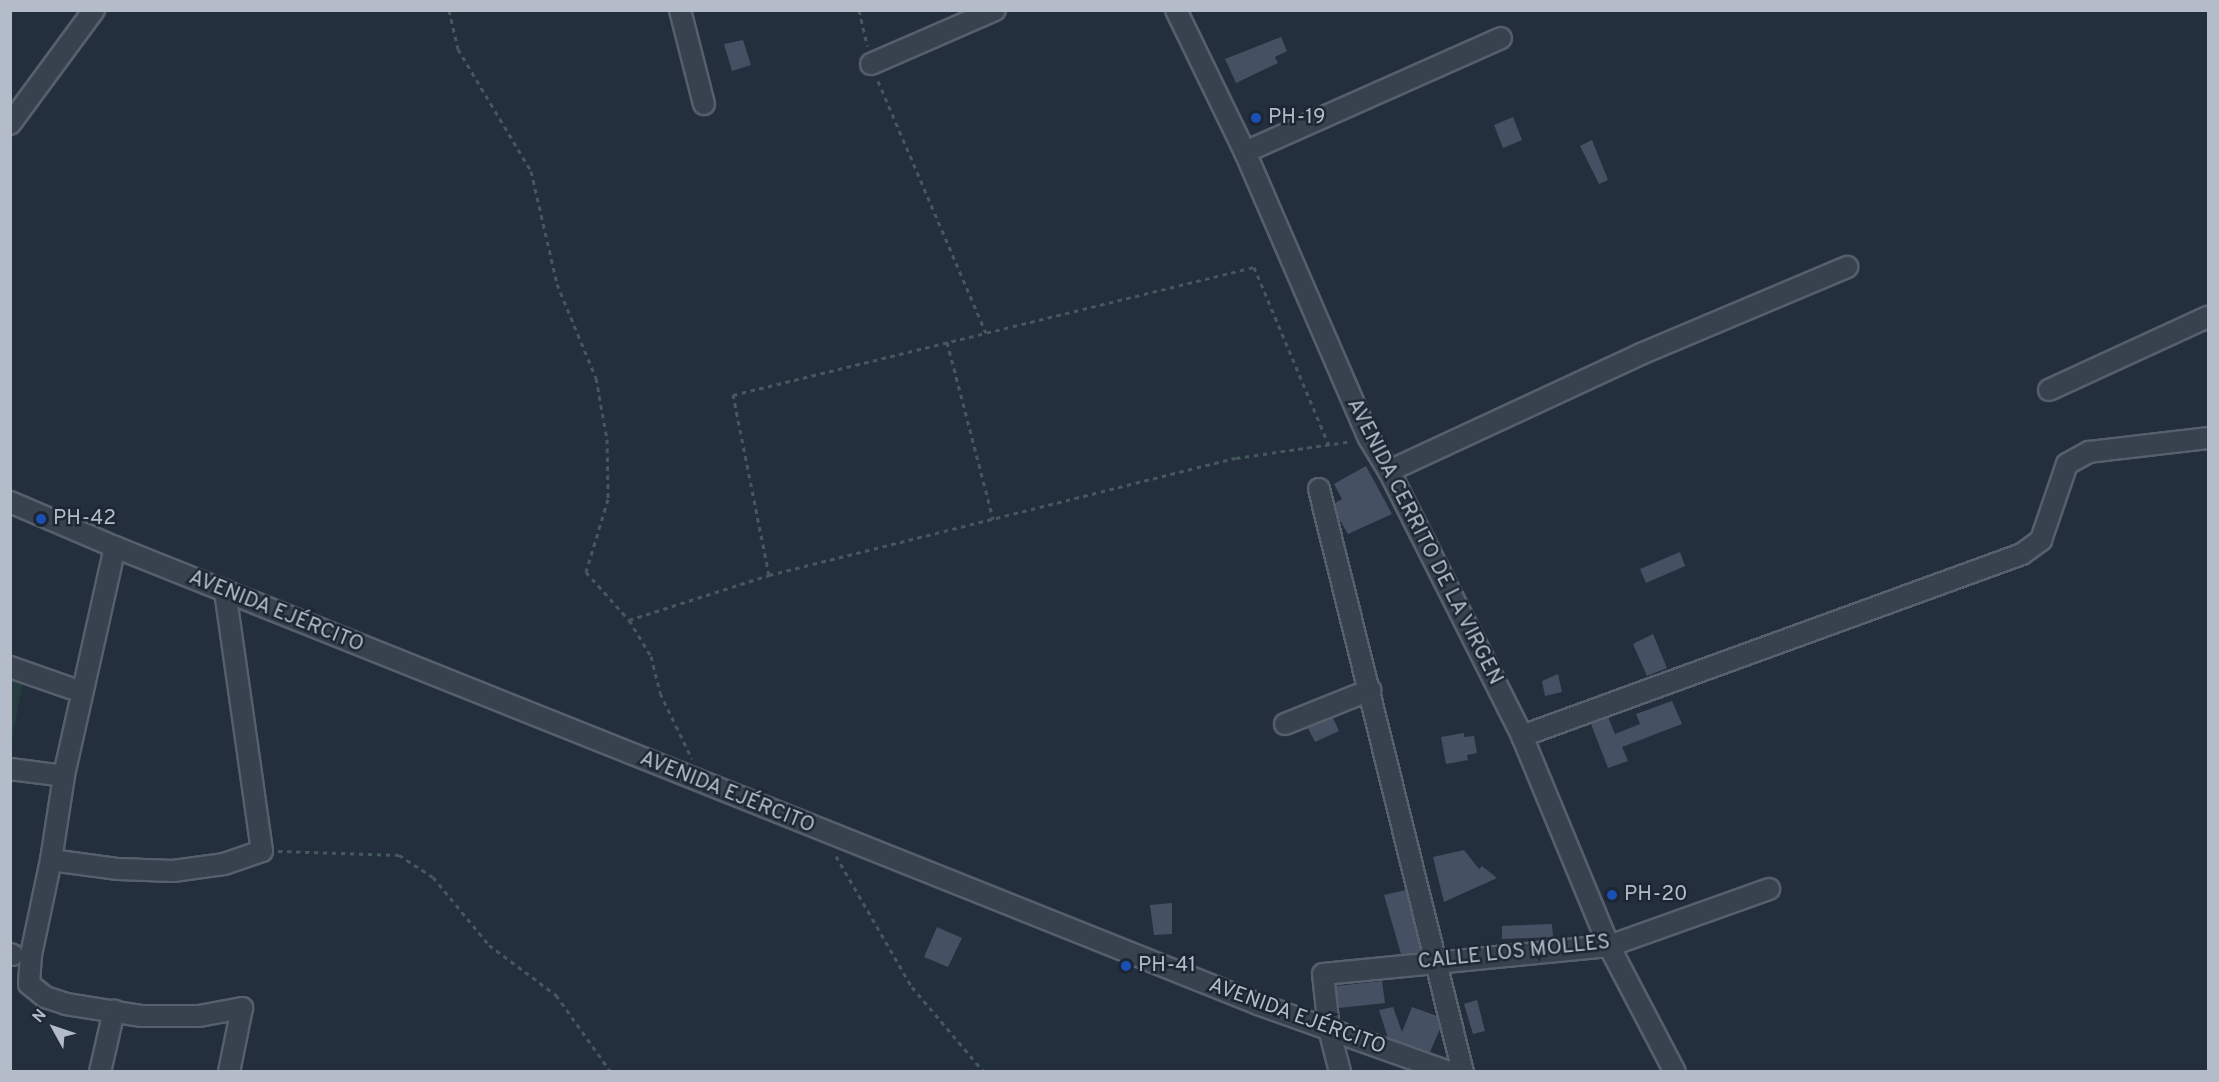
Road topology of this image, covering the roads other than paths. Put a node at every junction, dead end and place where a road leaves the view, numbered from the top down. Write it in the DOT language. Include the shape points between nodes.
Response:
graph roads {
  1 [pos="94,10"];
  2 [pos="680,10"];
  3 [pos="995,10"];
  4 [pos="1176,10"];
  5 [pos="1501,38"];
  6 [pos="871,64"];
  7 [pos="704,104"];
  8 [pos="10,124"];
  9 [pos="1245,152"];
  10 [pos="1847,267"];
  11 [pos="2208,317"];
  12 [pos="2049,390"];
  13 [pos="2208,438"];
  14 [pos="1389,471"];
  15 [pos="1319,489"];
  16 [pos="10,502"];
  17 [pos="115,547"];
  18 [pos="225,591"];
  19 [pos="10,667"];
  20 [pos="70,688"];
  21 [pos="1370,690"];
  22 [pos="1286,724"];
  23 [pos="1522,735"];
  24 [pos="10,769"];
  25 [pos="64,776"];
  26 [pos="51,860"];
  27 [pos="1769,889"];
  28 [pos="1609,946"];
  29 [pos="1435,962"];
  30 [pos="114,1011"];
  31 [pos="1329,1029"];
  32 [pos="100,1071"];
  33 [pos="229,1071"];
  34 [pos="1340,1071"];
  35 [pos="1449,1071"];
  36 [pos="1463,1071"];
  37 [pos="1676,1071"];
  1 -- 8 [label="street"];
  2 -- 7 [label="street"];
  3 -- 6 [label="street"];
  4 -- 9 [label="street, AVENIDA CERRITO DE LA VIRGEN"];
  5 -- 9 [label="street"];
  9 -- 14 [label="street, AVENIDA CERRITO DE LA VIRGEN" via="1369,438"];
  10 -- 14 [label="street" via="1641,354"];
  11 -- 12 [label="street"];
  13 -- 23 [label="street" via="2090,452 2067,465 2041,540 2022,554"];
  14 -- 23 [label="street, AVENIDA CERRITO DE LA VIRGEN"];
  15 -- 21 [label="street"];
  16 -- 17 [label="street, AVENIDA EJÉRCITO"];
  17 -- 18 [label="street, AVENIDA EJÉRCITO"];
  17 -- 25 [label="street"];
  18 -- 26 [label="street" via="262,851 224,864 173,871"];
  18 -- 31 [label="street, AVENIDA EJÉRCITO" via="1258,1005"];
  19 -- 20 [label="street"];
  21 -- 22 [label="street"];
  21 -- 29 [label="street"];
  23 -- 28 [label="street, AVENIDA CERRITO DE LA VIRGEN"];
  24 -- 25 [label="street"];
  25 -- 26 [label="street"];
  26 -- 30 [label="street" via="31,955 29,984 45,997 66,1004"];
  27 -- 28 [label="street, CALLE LOS MOLLES"];
  28 -- 29 [label="street, CALLE LOS MOLLES"];
  28 -- 37 [label="street, AVENIDA CERRITO DE LA VIRGEN"];
  29 -- 31 [label="street, CALLE LOS MOLLES" via="1323,974"];
  29 -- 36 [label="street"];
  30 -- 32 [label="street"];
  30 -- 33 [label="street" via="142,1016 199,1016 242,1008"];
  31 -- 34 [label="street"];
  31 -- 35 [label="street, AVENIDA EJÉRCITO"];
}
